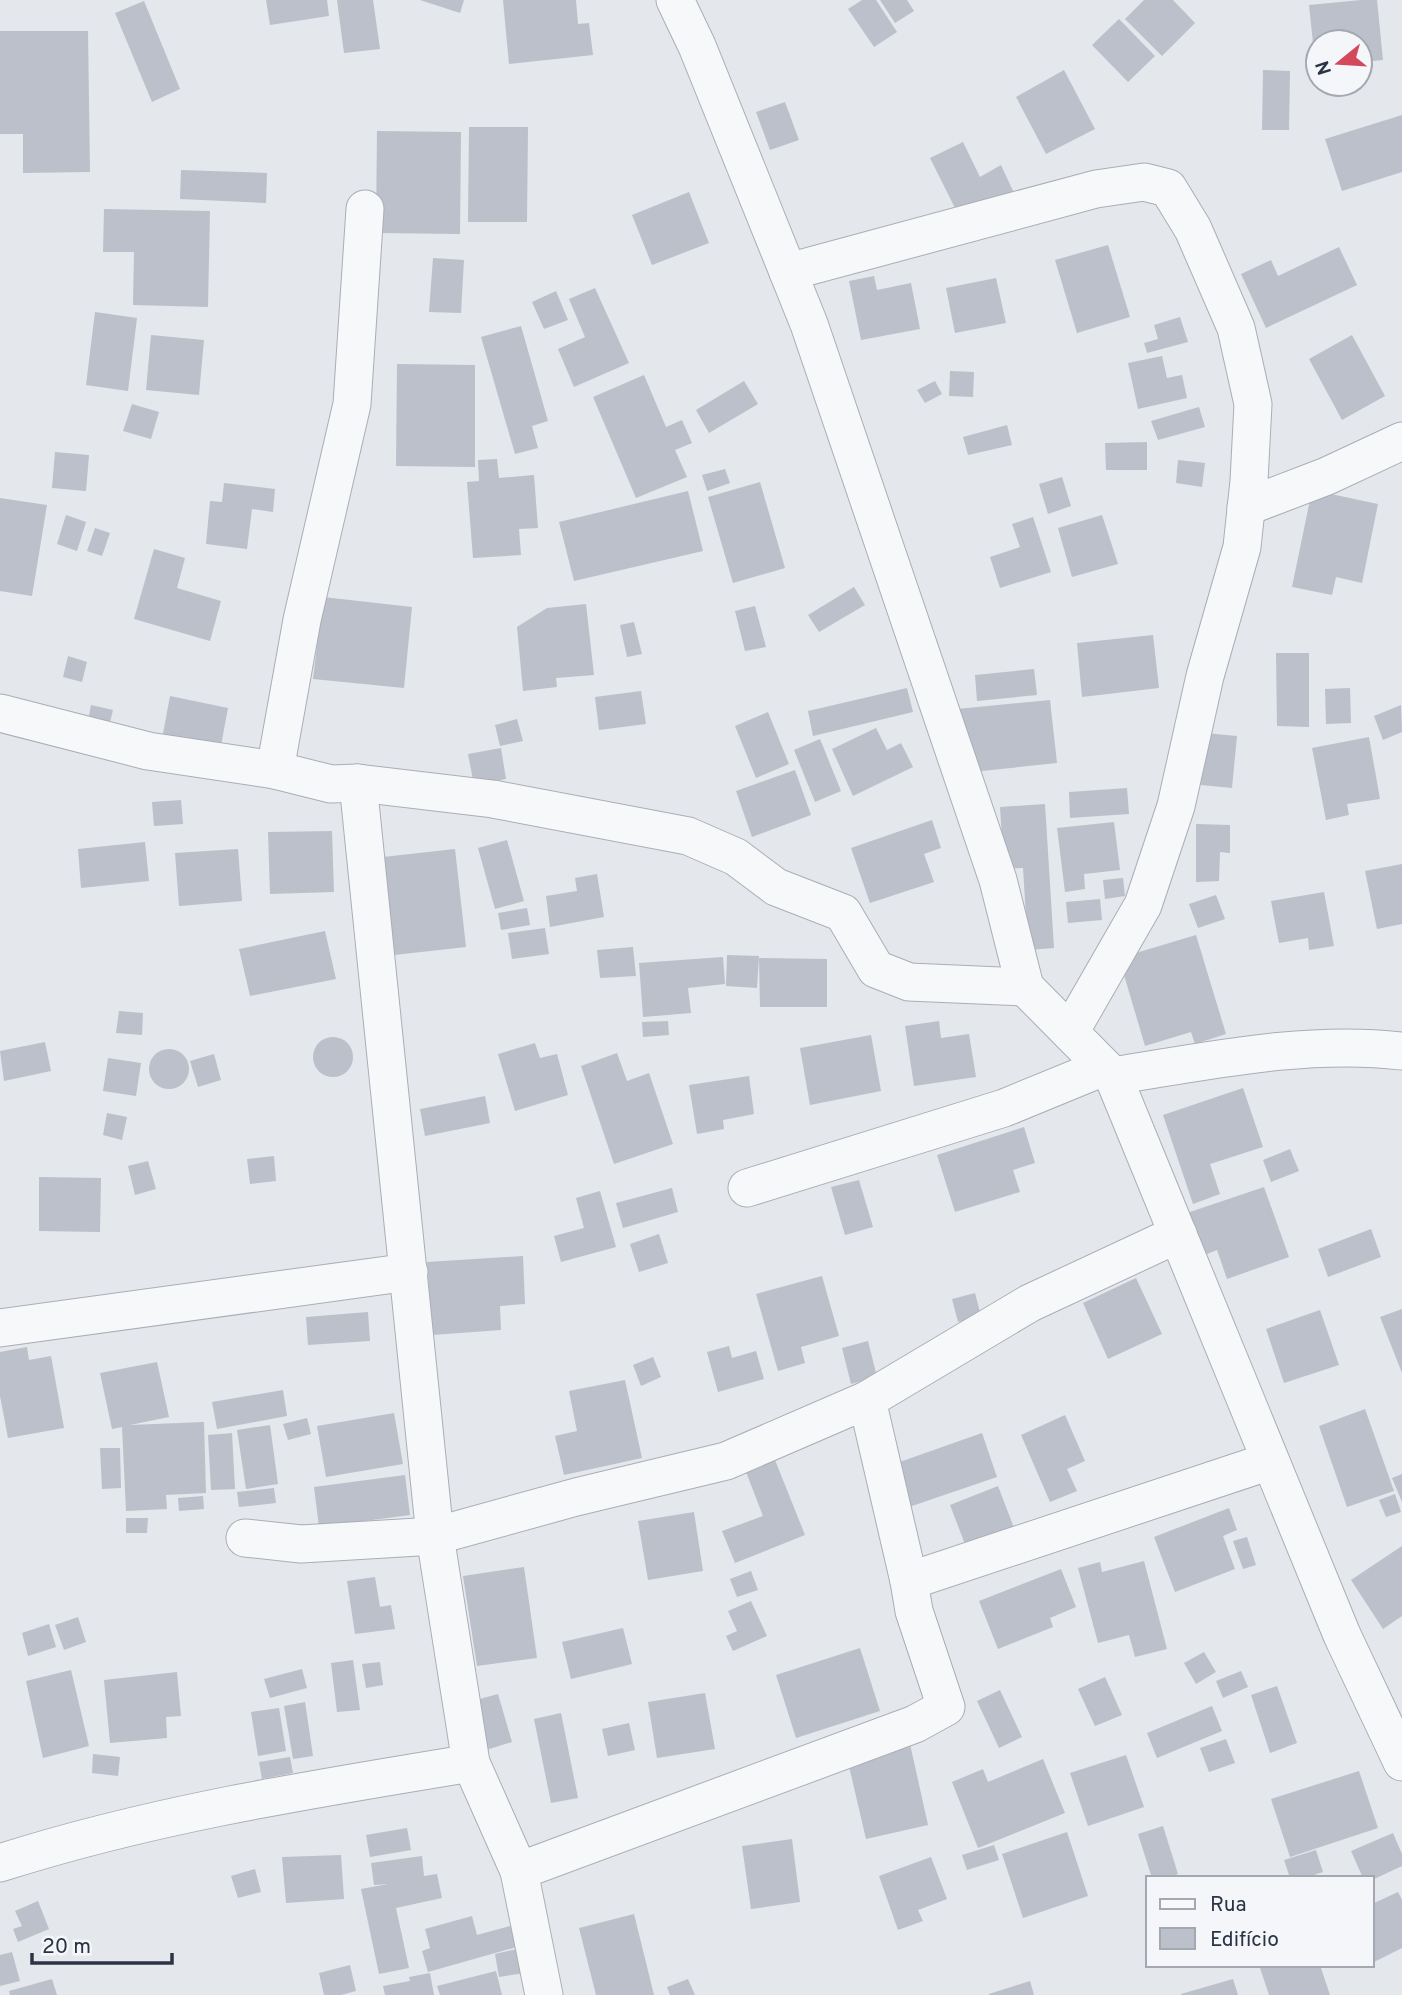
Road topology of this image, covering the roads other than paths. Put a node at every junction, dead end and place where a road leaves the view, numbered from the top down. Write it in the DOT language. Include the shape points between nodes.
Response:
graph roads {
  1 [pos="675,0"];
  2 [pos="365,209"];
  3 [pos="788,272"];
  4 [pos="1402,442"];
  5 [pos="1246,507"];
  6 [pos="0,713"];
  7 [pos="275,770"];
  8 [pos="358,783"];
  9 [pos="1025,987"];
  10 [pos="1070,1032"];
  11 [pos="1402,1051"];
  12 [pos="1109,1071"];
  13 [pos="747,1188"];
  14 [pos="1178,1234"];
  15 [pos="409,1272"];
  16 [pos="0,1328"];
  17 [pos="867,1400"];
  18 [pos="1270,1461"];
  19 [pos="435,1536"];
  20 [pos="246,1538"];
  21 [pos="909,1581"];
  22 [pos="1402,1762"];
  23 [pos="471,1763"];
  24 [pos="0,1863"];
  25 [pos="519,1871"];
  26 [pos="544,1995"];
  1 -- 3 [label="street"];
  2 -- 7 [label="street" via="352,404 302,620"];
  3 -- 5 [label="street" via="1096,190 1144,182 1168,188 1194,229 1236,328 1253,404"];
  3 -- 9 [label="street" via="998,880"];
  4 -- 5 [label="street"];
  5 -- 10 [label="street" via="1242,547 1205,676 1176,806 1143,905"];
  6 -- 7 [label="street" via="148,751"];
  7 -- 8 [label="street" via="331,784"];
  8 -- 9 [label="street" via="493,799 688,836 736,857 776,887 843,913 876,969 909,982"];
  8 -- 15 [label="street"];
  9 -- 10 [label="street"];
  10 -- 12 [label="street"];
  11 -- 12 [label="street" via="1362,1046"];
  12 -- 13 [label="street"];
  12 -- 14 [label="street"];
  14 -- 17 [label="street" via="1030,1303"];
  14 -- 18 [label="street"];
  15 -- 16 [label="street"];
  15 -- 19 [label="street"];
  17 -- 19 [label="street" via="726,1461"];
  17 -- 21 [label="street"];
  18 -- 21 [label="street"];
  18 -- 22 [label="street" via="1342,1635"];
  19 -- 20 [label="street" via="301,1544"];
  19 -- 23 [label="street"];
  21 -- 25 [label="street" via="914,1611 946,1707 915,1724"];
  23 -- 24 [label="street" via="252,1799"];
  23 -- 25 [label="street"];
  25 -- 26 [label="street"];
}
